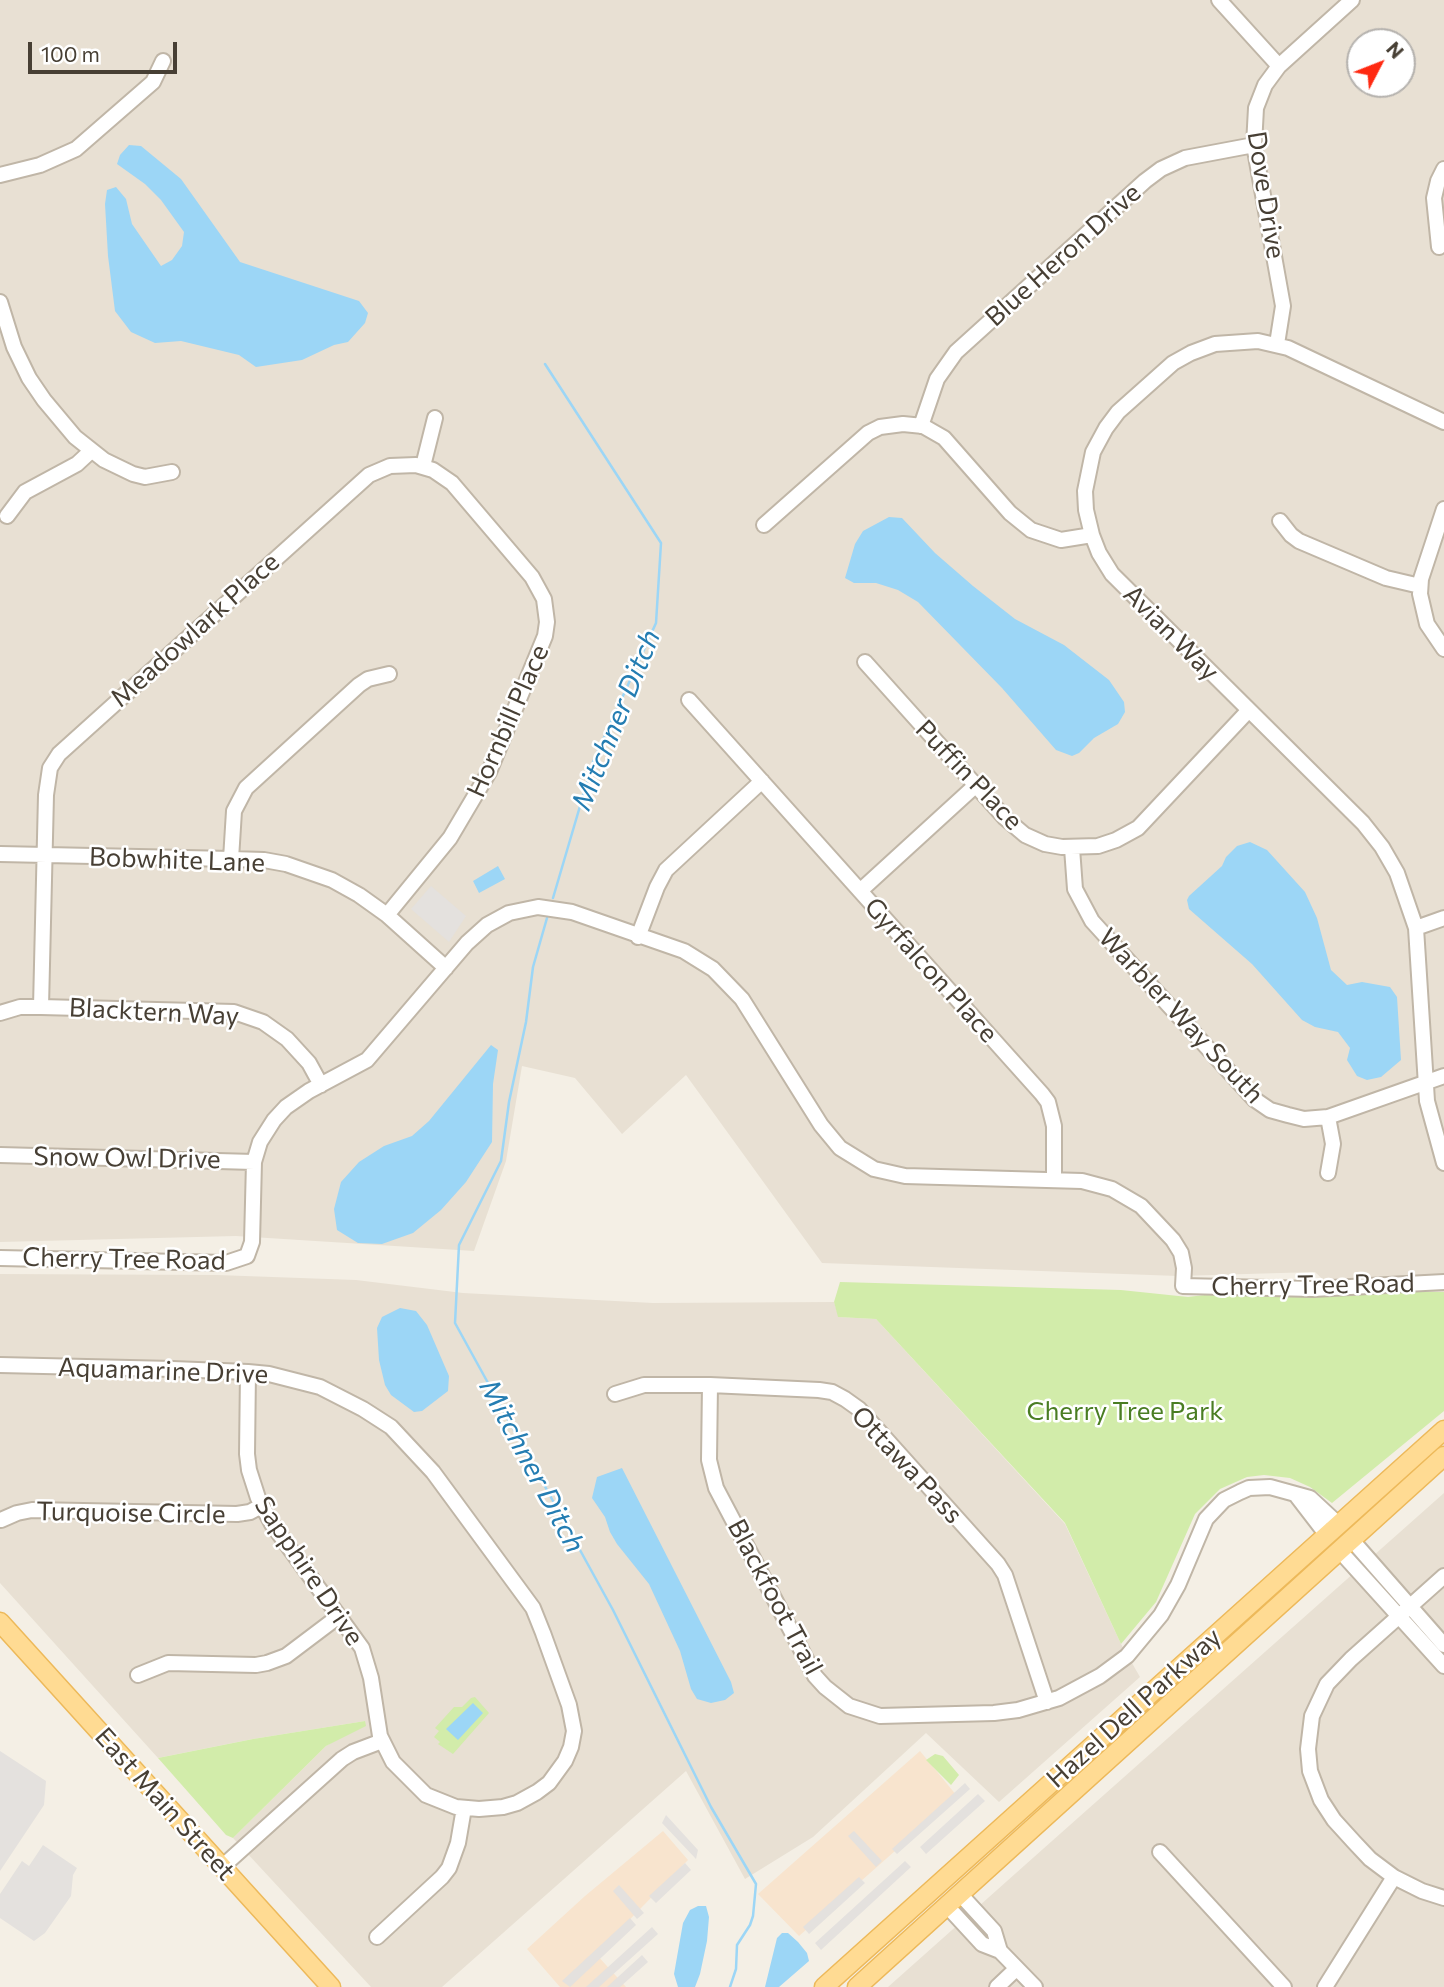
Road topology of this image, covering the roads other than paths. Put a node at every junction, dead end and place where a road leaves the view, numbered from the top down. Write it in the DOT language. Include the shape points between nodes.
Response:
graph roads {
  1 [pos="1219,0"];
  2 [pos="1352,0"];
  3 [pos="163,61"];
  4 [pos="1279,66"];
  5 [pos="1254,145"];
  6 [pos="1444,169"];
  7 [pos="0,175"];
  8 [pos="1439,247"];
  9 [pos="0,302"];
  10 [pos="1277,344"];
  11 [pos="435,418"];
  12 [pos="1444,422"];
  13 [pos="921,426"];
  14 [pos="91,451"];
  15 [pos="423,466"];
  16 [pos="172,472"];
  17 [pos="1444,509"];
  18 [pos="7,516"];
  19 [pos="1280,521"];
  20 [pos="764,525"];
  21 [pos="1092,535"];
  22 [pos="1420,586"];
  23 [pos="1444,649"];
  24 [pos="864,662"];
  25 [pos="389,674"];
  26 [pos="689,700"];
  27 [pos="1249,710"];
  28 [pos="762,781"];
  29 [pos="975,786"];
  30 [pos="1072,848"];
  31 [pos="0,854"];
  32 [pos="43,856"];
  33 [pos="231,859"];
  34 [pos="860,891"];
  35 [pos="387,915"];
  36 [pos="1444,919"];
  37 [pos="1416,928"];
  38 [pos="638,937"];
  39 [pos="446,968"];
  40 [pos="41,1007"];
  41 [pos="0,1013"];
  42 [pos="1444,1076"];
  43 [pos="1425,1083"];
  44 [pos="321,1085"];
  45 [pos="1328,1117"];
  46 [pos="0,1155"];
  47 [pos="254,1162"];
  48 [pos="1444,1163"];
  49 [pos="1328,1173"];
  50 [pos="1054,1179"];
  51 [pos="0,1258"];
  52 [pos="1444,1282"];
  53 [pos="0,1365"];
  54 [pos="248,1372"];
  55 [pos="710,1385"];
  56 [pos="615,1394"];
  57 [pos="1444,1430"];
  58 [pos="1444,1456"];
  59 [pos="261,1506"];
  60 [pos="1,1520"];
  61 [pos="1332,1529"];
  62 [pos="1345,1544"];
  63 [pos="1444,1576"];
  64 [pos="1404,1611"];
  65 [pos="339,1616"];
  66 [pos="0,1622"];
  67 [pos="1444,1645"];
  68 [pos="1444,1666"];
  69 [pos="138,1675"];
  70 [pos="1046,1702"];
  71 [pos="382,1741"];
  72 [pos="464,1808"];
  73 [pos="1160,1852"];
  74 [pos="222,1867"];
  75 [pos="1394,1877"];
  76 [pos="1444,1898"];
  77 [pos="954,1900"];
  78 [pos="377,1937"];
  79 [pos="1016,1969"];
  80 [pos="331,1987"];
  81 [pos="824,1987"];
  82 [pos="857,1987"];
  83 [pos="997,1987"];
  84 [pos="1035,1987"];
  85 [pos="1284,1987"];
  86 [pos="1325,1987"];
  1 -- 4 [label="street"];
  2 -- 4 [label="street, Dove Drive"];
  3 -- 7 [label="street" via="153,82 76,149 40,166"];
  4 -- 5 [label="street, Dove Drive" via="1256,108"];
  5 -- 10 [label="street, Dove Drive" via="1283,306"];
  5 -- 13 [label="street, Blue Heron Drive" via="1185,158 1145,181 956,352 937,379"];
  6 -- 8 [label="street" via="1434,198"];
  9 -- 14 [label="street" via="14,347 37,390"];
  10 -- 12 [label="street, Avian Way"];
  10 -- 21 [label="street, Avian Way" via="1233,341 1199,349 1167,367 1118,412 1098,442 1087,473 1085,500"];
  11 -- 15 [label="street"];
  13 -- 20 [label="street" via="897,424 868,433"];
  13 -- 21 [label="street" via="950,444 1010,513 1031,530 1061,540"];
  14 -- 16 [label="street" via="133,474 145,477"];
  14 -- 18 [label="street" via="77,464 25,492"];
  15 -- 32 [label="street, Meadowlark Place" via="390,466 369,475 69,743 50,768 47,780"];
  15 -- 35 [label="street, Hornbill Place" via="452,483 533,577 547,607 547,629 497,756 472,803 441,850"];
  17 -- 22 [label="street"];
  19 -- 22 [label="street" via="1299,541 1386,578"];
  21 -- 27 [label="street, Avian Way" via="1119,581"];
  22 -- 23 [label="street" via="1423,614"];
  24 -- 29 [label="street, Puffin Place"];
  25 -- 33 [label="street" via="359,685 246,788 234,811"];
  26 -- 28 [label="street, Gyrfalcon Place"];
  27 -- 30 [label="street, Puffin Place" via="1138,828 1098,846"];
  27 -- 37 [label="street, Avian Way" via="1373,835 1397,873"];
  28 -- 34 [label="street, Gyrfalcon Place"];
  28 -- 38 [label="street" via="666,870"];
  29 -- 30 [label="street, Puffin Place" via="1025,835"];
  29 -- 34 [label="street"];
  30 -- 45 [label="street, Warbler Way South" via="1075,889 1092,920 1240,1087 1270,1110 1304,1119"];
  31 -- 32 [label="street, Bobwhite Lane"];
  32 -- 33 [label="street, Bobwhite Lane"];
  32 -- 40 [label="street, Meadowlark Place"];
  33 -- 35 [label="street, Bobwhite Lane" via="264,860 307,870 359,895"];
  34 -- 50 [label="street, Gyrfalcon Place" via="1048,1102 1054,1126"];
  35 -- 39 [label="street, Bobwhite Lane"];
  36 -- 37 [label="street"];
  37 -- 43 [label="street, Avian Way"];
  38 -- 39 [label="street" via="572,912 526,908 487,925"];
  38 -- 50 [label="street" via="684,951 721,975 743,999 821,1125 840,1148 861,1162 905,1176"];
  39 -- 44 [label="street" via="366,1060"];
  40 -- 41 [label="street, Blacktern Way"];
  40 -- 44 [label="street, Blacktern Way" via="234,1012 263,1022 287,1039"];
  42 -- 43 [label="street, Warbler Way South"];
  43 -- 45 [label="street, Warbler Way South"];
  43 -- 48 [label="street, Avian Way"];
  44 -- 47 [label="street" via="274,1119"];
  45 -- 49 [label="street" via="1333,1144"];
  46 -- 47 [label="street, Snow Owl Drive"];
  47 -- 51 [label="street, Cherry Tree Road" via="252,1242 247,1256 226,1263"];
  50 -- 52 [label="street, Cherry Tree Road" via="1091,1182 1141,1206 1181,1254 1183,1286 1313,1289"];
  53 -- 54 [label="street, Aquamarine Drive"];
  54 -- 59 [label="street, Sapphire Drive" via="247,1454"];
  54 -- 72 [label="street, Aquamarine Drive" via="290,1377 320,1387 391,1427 433,1472 533,1608 573,1717 571,1747 558,1773 529,1797 503,1807"];
  55 -- 56 [label="street, Ottawa Pass" via="644,1385"];
  55 -- 70 [label="street, Ottawa Pass" via="820,1390 859,1409 998,1564"];
  55 -- 70 [label="street, Blackfoot Trail" via="711,1474 806,1661 825,1687 849,1706 880,1716 994,1713"];
  57 -- 61 [label="main road, Hazel Dell Parkway"];
  58 -- 62 [label="main road, Hazel Dell Parkway"];
  59 -- 60 [label="street, Turquoise Circle" via="237,1514 32,1510"];
  59 -- 65 [label="street, Sapphire Drive"];
  61 -- 70 [label="street, Blackfoot Trail" via="1310,1497 1258,1487 1224,1500 1206,1519 1170,1600 1138,1644 1100,1676"];
  61 -- 81 [label="main road, Hazel Dell Parkway"];
  62 -- 64 [label="street"];
  62 -- 77 [label="main road, Hazel Dell Parkway"];
  63 -- 64 [label="street"];
  64 -- 67 [label="street"];
  64 -- 68 [label="street"];
  64 -- 75 [label="street" via="1327,1684 1312,1716 1308,1749 1313,1780 1326,1808 1365,1853"];
  65 -- 69 [label="street" via="286,1656 267,1662 168,1663"];
  65 -- 71 [label="street, Sapphire Drive" via="367,1659"];
  66 -- 74 [label="main road, East Main Street"];
  71 -- 72 [label="street, Sapphire Drive" via="399,1770 426,1795"];
  71 -- 74 [label="street" via="342,1759"];
  72 -- 78 [label="street" via="449,1868"];
  73 -- 85 [label="street"];
  74 -- 80 [label="main road, East Main Street"];
  75 -- 76 [label="street"];
  75 -- 86 [label="street"];
  77 -- 79 [label="street" via="982,1944 1000,1951"];
  77 -- 82 [label="main road, Hazel Dell Parkway"];
  79 -- 83 [label="street"];
  79 -- 84 [label="street"];
}
